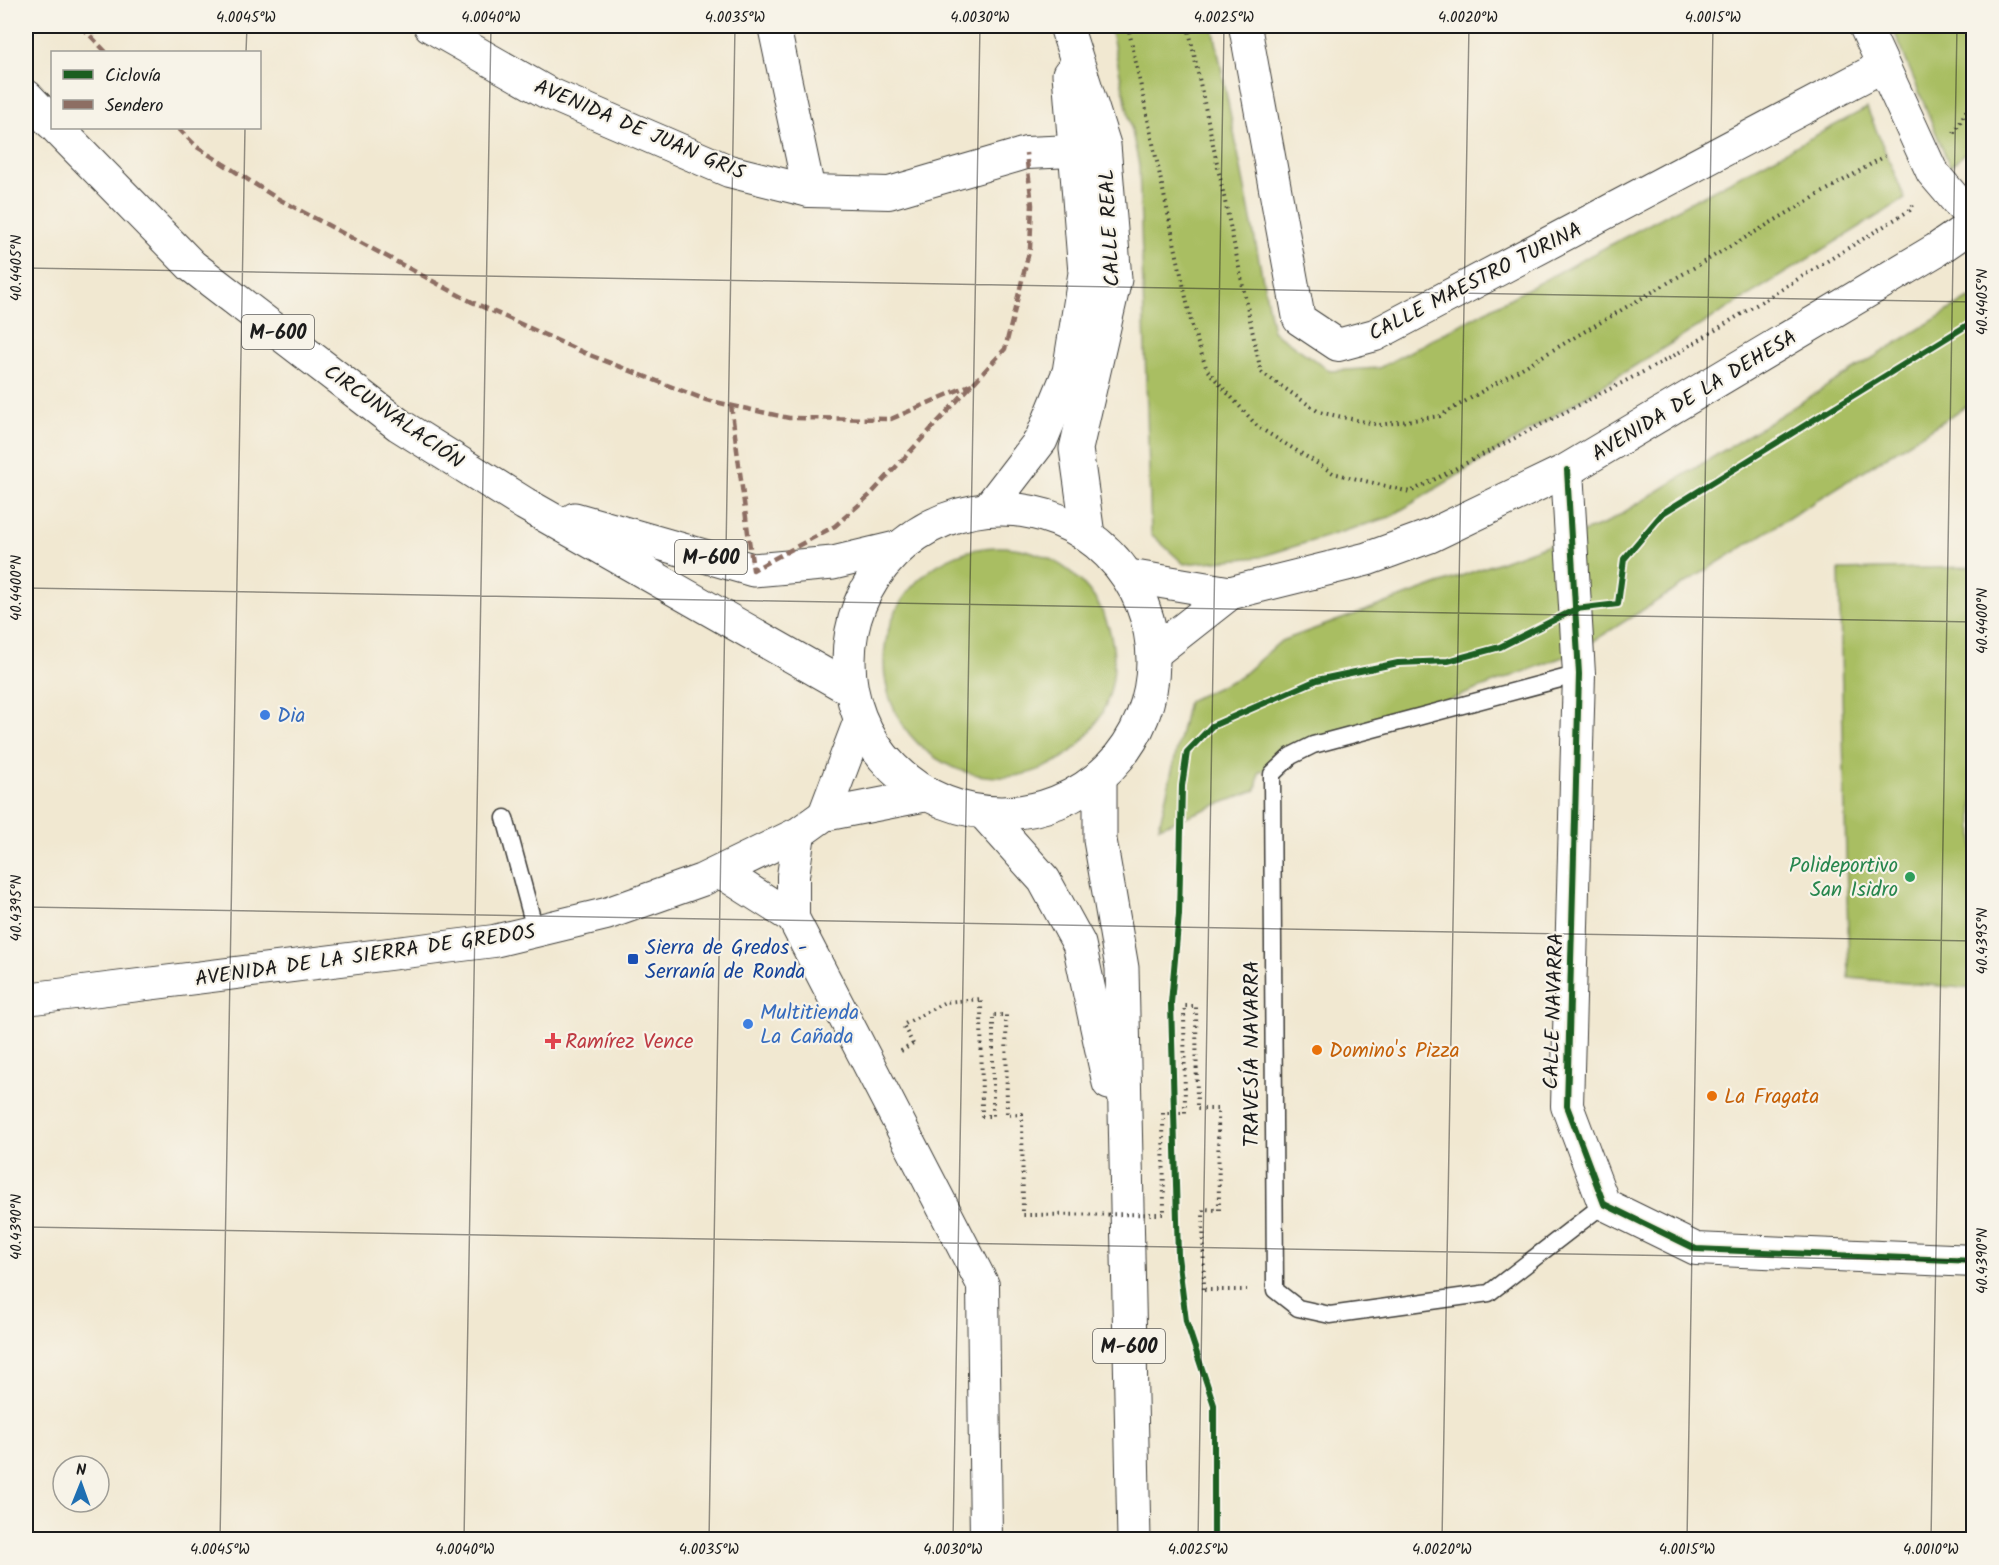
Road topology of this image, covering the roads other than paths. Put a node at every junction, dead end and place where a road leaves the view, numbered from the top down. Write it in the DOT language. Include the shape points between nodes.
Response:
graph roads {
  1 [pos="430,26"];
  2 [pos="774,26"];
  3 [pos="1245,26"];
  4 [pos="1865,26"];
  5 [pos="1067,28"];
  6 [pos="1883,66"];
  7 [pos="26,96"];
  8 [pos="51,122"];
  9 [pos="58,129"];
  10 [pos="1073,151"];
  11 [pos="809,191"];
  12 [pos="1974,223"];
  13 [pos="1567,470"];
  14 [pos="525,504"];
  15 [pos="988,509"];
  16 [pos="1088,535"];
  17 [pos="900,547"];
  18 [pos="1129,576"];
  19 [pos="1230,593"];
  20 [pos="1155,652"];
  21 [pos="1579,674"];
  22 [pos="850,689"];
  23 [pos="860,720"];
  24 [pos="1100,778"];
  25 [pos="927,795"];
  26 [pos="984,813"];
  27 [pos="506,818"];
  28 [pos="812,824"];
  29 [pos="721,872"];
  30 [pos="793,918"];
  31 [pos="536,933"];
  32 [pos="26,999"];
  33 [pos="1125,1152"];
  34 [pos="1604,1204"];
  35 [pos="1974,1262"];
  36 [pos="986,1539"];
  37 [pos="1134,1539"];
  1 -- 11 [label="street, AVENIDA DE JUAN GRIS" via="546,92 729,171"];
  2 -- 11 [label="street"];
  3 -- 6 [label="street, CALLE MAESTRO TURINA" via="1299,319 1338,345 1375,335"];
  4 -- 6 [label="street"];
  5 -- 10 [label="main road, CALLE REAL"];
  5 -- 16 [label="main road, CALLE REAL" via="1104,145 1115,279 1076,449"];
  6 -- 12 [label="street" via="1932,172"];
  7 -- 8 [label="main road"];
  9 -- 14 [label="main road, CIRCUNVALACIÓN / M-600" via="192,266 399,425"];
  10 -- 11 [label="street, AVENIDA DE JUAN GRIS" via="1026,153 889,193"];
  10 -- 15 [label="main road, CALLE REAL" via="1085,273 1068,372 1041,440"];
  12 -- 13 [label="main road, AVENIDA DE LA DEHESA" via="1936,250"];
  13 -- 19 [label="main road, AVENIDA DE LA DEHESA" via="1430,536 1367,559"];
  13 -- 21 [label="street, CALLE NAVARRA"];
  14 -- 17 [label="main road, M-600" via="753,570 833,563"];
  14 -- 22 [label="main road, M-600"];
  15 -- 16 [label="main road, M-600" via="1040,513"];
  15 -- 17 [label="main road, M-600" via="946,519"];
  16 -- 18 [label="main road, M-600"];
  17 -- 22 [label="main road, M-600" via="874,576 856,611 849,649"];
  18 -- 19 [label="main road, AVENIDA DE LA DEHESA"];
  18 -- 20 [label="main road, M-600" via="1147,612"];
  19 -- 20 [label="main road, AVENIDA DE LA DEHESA"];
  20 -- 24 [label="main road, M-600" via="1150,699 1131,742"];
  21 -- 34 [label="street, CALLE NAVARRA" via="1568,1106"];
  21 -- 34 [label="lane, TRAVESÍA NAVARRA" via="1313,745 1291,756 1272,774 1275,1290 1298,1308 1330,1315 1489,1293"];
  22 -- 23 [label="main road, M-600"];
  23 -- 25 [label="main road, M-600" via="887,763"];
  23 -- 28 [label="street"];
  24 -- 26 [label="main road, M-600" via="1045,808"];
  24 -- 33 [label="main road, M-600" via="1100,840 1122,968"];
  25 -- 26 [label="main road, M-600" via="954,807"];
  25 -- 28 [label="street, AVENIDA DE LA SIERRA DE GREDOS"];
  26 -- 33 [label="main road, M-600" via="1044,880 1078,944"];
  27 -- 31 [label="lane"];
  28 -- 29 [label="street, AVENIDA DE LA SIERRA DE GREDOS"];
  28 -- 30 [label="street" via="793,876"];
  29 -- 30 [label="street"];
  29 -- 31 [label="street, AVENIDA DE LA SIERRA DE GREDOS" via="606,914"];
  30 -- 36 [label="street" via="983,1285"];
  31 -- 32 [label="street, AVENIDA DE LA SIERRA DE GREDOS"];
  33 -- 37 [label="main road, M-600"];
  34 -- 35 [label="street" via="1696,1249"];
}
